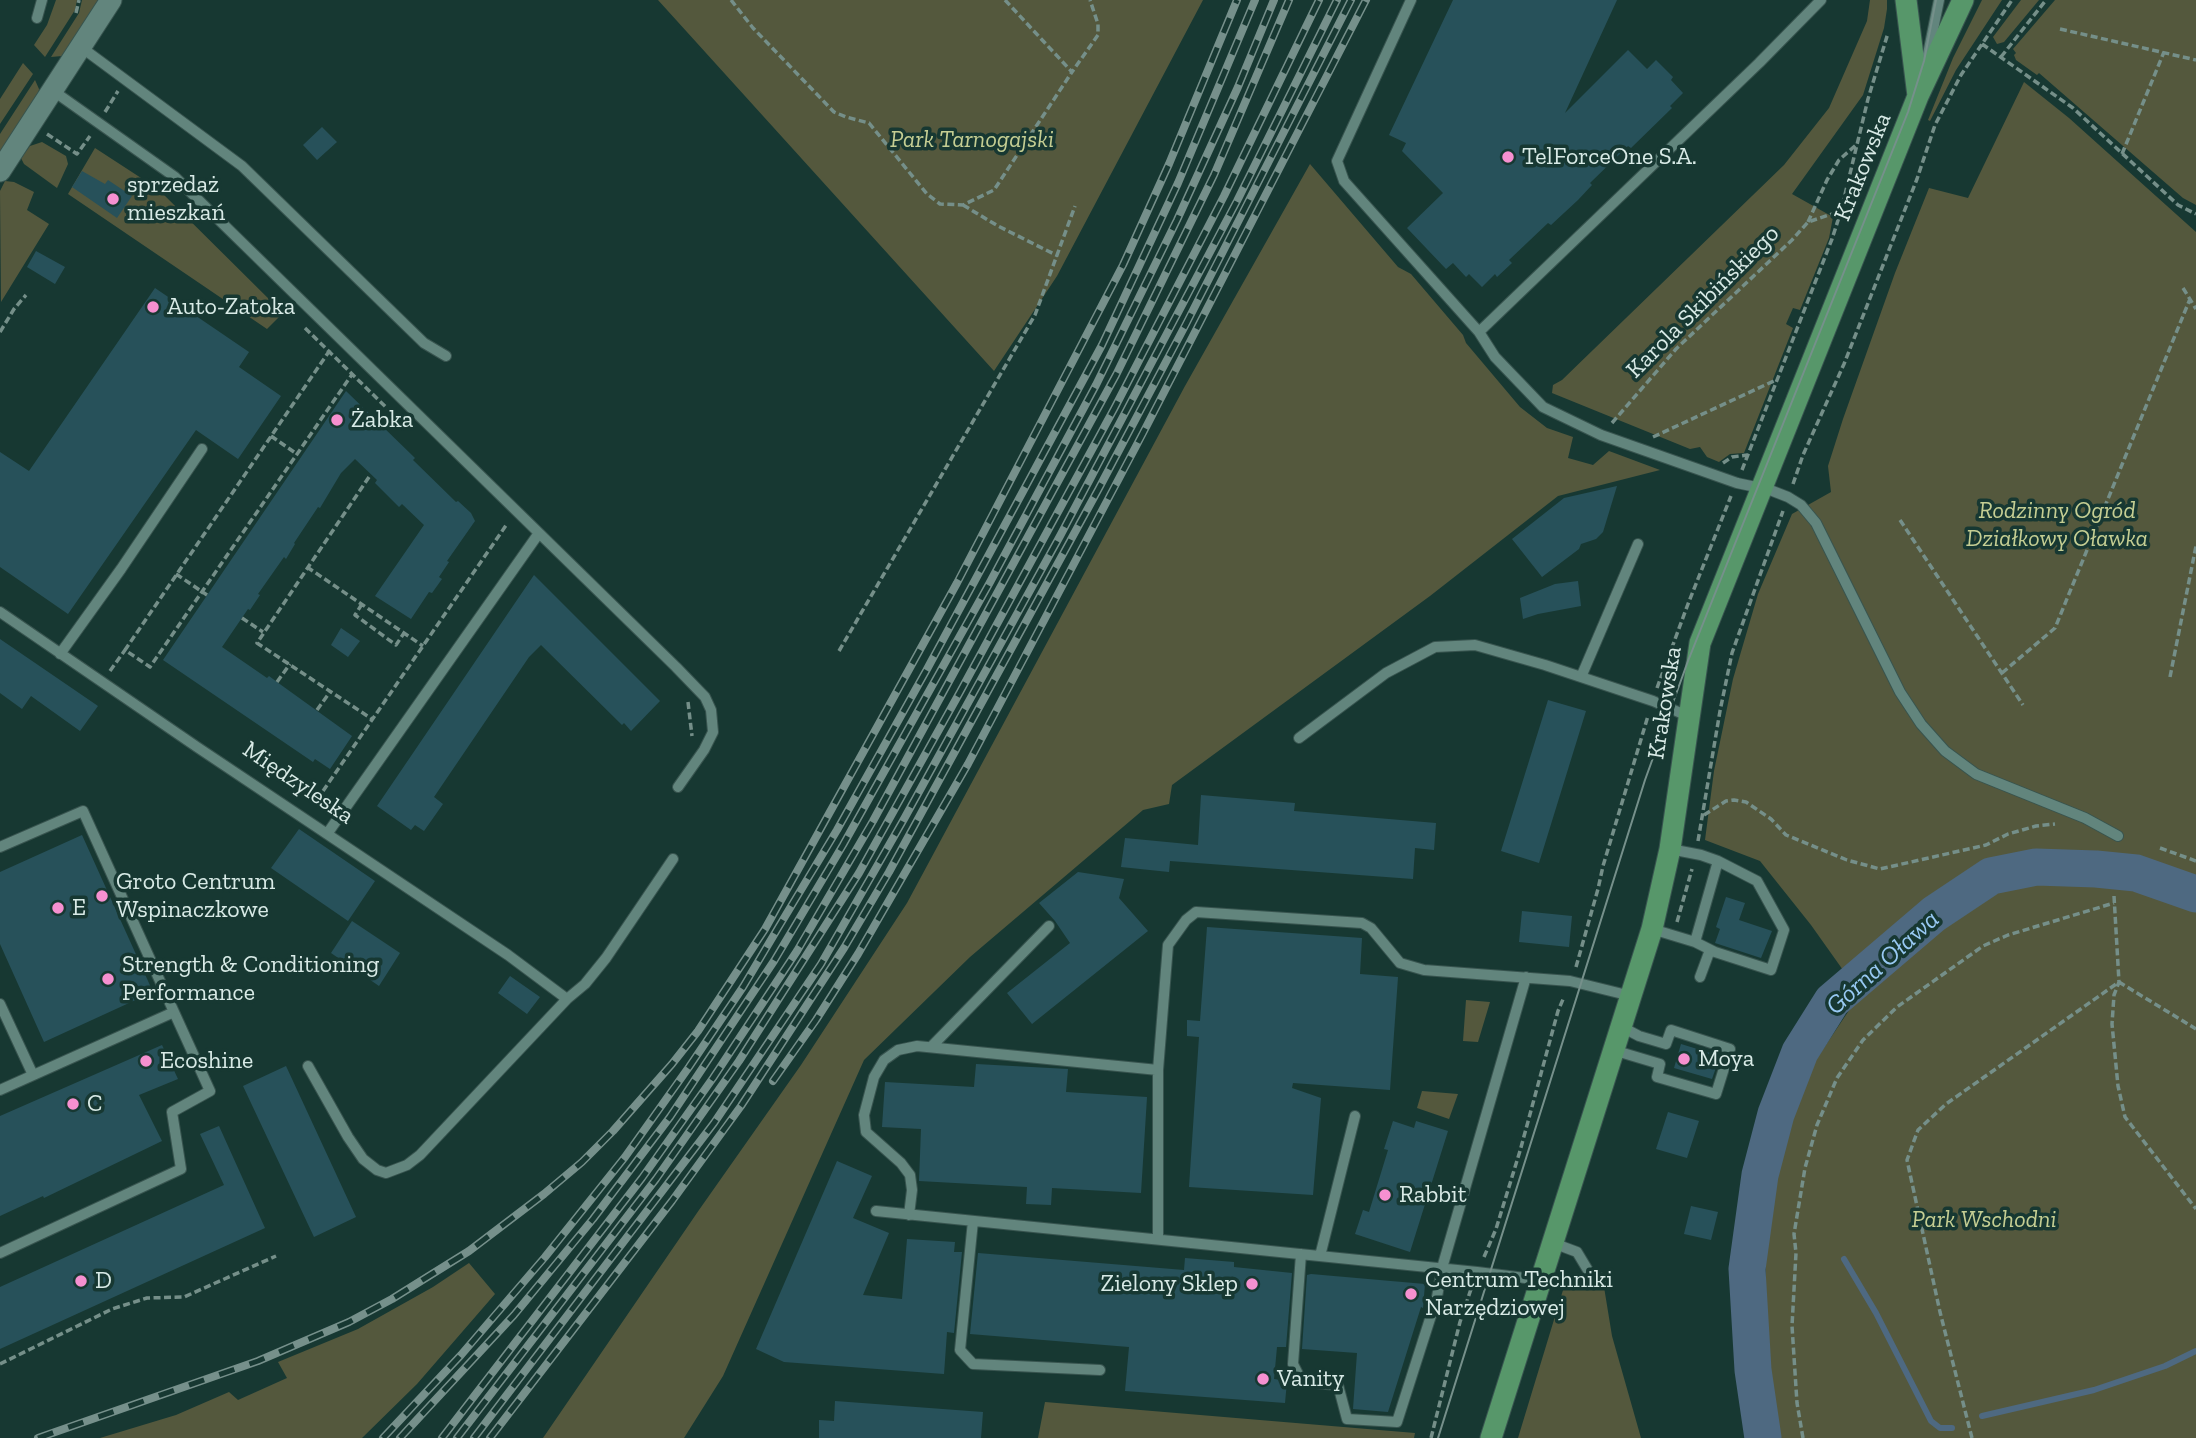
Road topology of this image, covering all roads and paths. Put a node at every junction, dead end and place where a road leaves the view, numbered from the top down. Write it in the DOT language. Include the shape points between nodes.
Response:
graph roads {
  1 [pos="42,0"];
  2 [pos="111,0"];
  3 [pos="731,0"];
  4 [pos="1005,0"];
  5 [pos="1090,0"];
  6 [pos="1411,0"];
  7 [pos="1821,0"];
  8 [pos="1906,0"];
  9 [pos="1939,0"];
  10 [pos="1963,0"];
  11 [pos="2012,0"];
  12 [pos="2046,0"];
  13 [pos="37,18"];
  14 [pos="1889,28"];
  15 [pos="2060,29"];
  16 [pos="1982,44"];
  17 [pos="80,47"];
  18 [pos="2164,52"];
  19 [pos="2001,57"];
  20 [pos="2196,60"];
  21 [pos="1072,72"];
  22 [pos="52,90"];
  23 [pos="1918,96"];
  24 [pos="31,124"];
  25 [pos="1857,144"];
  26 [pos="2122,154"];
  27 [pos="77,155"];
  28 [pos="0,171"];
  29 [pos="963,205"];
  30 [pos="1075,206"];
  31 [pos="1841,211"];
  32 [pos="2196,214"];
  33 [pos="1808,222"];
  34 [pos="1058,256"];
  35 [pos="1864,284"];
  36 [pos="1873,288"];
  37 [pos="2183,288"];
  38 [pos="26,295"];
  39 [pos="2190,299"];
  40 [pos="2196,309"];
  41 [pos="301,324"];
  42 [pos="0,332"];
  43 [pos="1479,332"];
  44 [pos="339,337"];
  45 [pos="329,352"];
  46 [pos="446,356"];
  47 [pos="362,360"];
  48 [pos="351,374"];
  49 [pos="1776,380"];
  50 [pos="406,427"];
  51 [pos="1601,435"];
  52 [pos="271,436"];
  53 [pos="1631,445"];
  54 [pos="202,449"];
  55 [pos="297,454"];
  56 [pos="369,477"];
  57 [pos="1737,483"];
  58 [pos="1762,489"];
  59 [pos="1788,497"];
  60 [pos="1900,520"];
  61 [pos="538,533"];
  62 [pos="1638,544"];
  63 [pos="528,546"];
  64 [pos="2196,546"];
  65 [pos="307,567"];
  66 [pos="176,574"];
  67 [pos="205,593"];
  68 [pos="362,604"];
  69 [pos="0,612"];
  70 [pos="242,618"];
  71 [pos="263,632"];
  72 [pos="404,633"];
  73 [pos="423,646"];
  74 [pos="125,650"];
  75 [pos="839,651"];
  76 [pos="60,654"];
  77 [pos="290,664"];
  78 [pos="2002,674"];
  79 [pos="1581,677"];
  80 [pos="2169,677"];
  81 [pos="277,682"];
  82 [pos="102,683"];
  83 [pos="330,691"];
  84 [pos="681,695"];
  85 [pos="1653,701"];
  86 [pos="2024,705"];
  87 [pos="317,710"];
  88 [pos="1690,717"];
  89 [pos="373,719"];
  90 [pos="1299,738"];
  91 [pos="693,743"];
  92 [pos="678,787"];
  93 [pos="323,791"];
  94 [pos="2094,824"];
  95 [pos="327,834"];
  96 [pos="2118,836"];
  97 [pos="0,847"];
  98 [pos="2160,848"];
  99 [pos="1670,849"];
  100 [pos="673,859"];
  101 [pos="1718,861"];
  102 [pos="2196,861"];
  103 [pos="2114,896"];
  104 [pos="2114,903"];
  105 [pos="1049,926"];
  106 [pos="1652,929"];
  107 [pos="1695,942"];
  108 [pos="1710,950"];
  109 [pos="1526,977"];
  110 [pos="1700,978"];
  111 [pos="2119,982"];
  112 [pos="1631,996"];
  113 [pos="567,999"];
  114 [pos="0,1003"];
  115 [pos="174,1012"];
  116 [pos="1620,1026"];
  117 [pos="2196,1029"];
  118 [pos="1666,1044"];
  119 [pos="931,1047"];
  120 [pos="1613,1050"];
  121 [pos="1660,1064"];
  122 [pos="309,1066"];
  123 [pos="1158,1070"];
  124 [pos="33,1075"];
  125 [pos="0,1090"];
  126 [pos="1355,1116"];
  127 [pos="2196,1209"];
  128 [pos="876,1211"];
  129 [pos="909,1214"];
  130 [pos="973,1221"];
  131 [pos="1158,1239"];
  132 [pos="1553,1244"];
  133 [pos="0,1253"];
  134 [pos="1301,1254"];
  135 [pos="276,1256"];
  136 [pos="1320,1256"];
  137 [pos="1442,1268"];
  138 [pos="1477,1272"];
  139 [pos="1541,1280"];
  140 [pos="1607,1282"];
  141 [pos="0,1364"];
  142 [pos="1100,1370"];
  143 [pos="1431,1438"];
  144 [pos="1491,1438"];
  145 [pos="1803,1438"];
  146 [pos="1972,1438"];
  1 -- 13 [label="lane"];
  2 -- 17 [label="street"];
  3 -- 29 [label="path" via="834,112 869,123 940,204"];
  4 -- 21 [label="path"];
  5 -- 21 [label="path" via="1098,35"];
  6 -- 43 [label="lane" via="1337,160 1344,181"];
  7 -- 43 [label="lane"];
  8 -- 23 [label="main road"];
  9 -- 23 [label="lane"];
  10 -- 23 [label="main road, Krakowska"];
  11 -- 16 [label="path"];
  12 -- 19 [label="path"];
  14 -- 25 [label="path"];
  15 -- 18 [label="path"];
  16 -- 19 [label="path"];
  16 -- 36 [label="path" via="1936,125"];
  17 -- 22 [label="street"];
  17 -- 46 [label="lane" via="242,166 424,343"];
  18 -- 20 [label="path"];
  18 -- 26 [label="path"];
  19 -- 26 [label="path" via="2073,108"];
  21 -- 29 [label="path" via="998,186"];
  22 -- 24 [label="street"];
  22 -- 44 [label="lane" via="175,177"];
  23 -- 58 [label="main road, Krakowska"];
  24 -- 27 [label="path"];
  24 -- 28 [label="street"];
  25 -- 31 [label="path"];
  25 -- 33 [label="path" via="1839,160"];
  26 -- 32 [label="path" via="2178,205"];
  29 -- 34 [label="path"];
  30 -- 34 [label="path"];
  31 -- 33 [label="path, Karola Skibińskiego"];
  31 -- 49 [label="path"];
  33 -- 51 [label="path, Karola Skibińskiego" via="1676,349"];
  34 -- 75 [label="path" via="1035,315"];
  35 -- 36 [label="path"];
  36 -- 59 [label="path"];
  37 -- 39 [label="path"];
  38 -- 42 [label="path"];
  39 -- 40 [label="path"];
  39 -- 78 [label="path" via="2055,628"];
  41 -- 45 [label="path"];
  43 -- 51 [label="lane" via="1495,357 1543,407"];
  44 -- 45 [label="path"];
  44 -- 47 [label="lane"];
  45 -- 48 [label="path"];
  45 -- 52 [label="path"];
  47 -- 48 [label="path"];
  47 -- 61 [label="lane"];
  48 -- 50 [label="path"];
  48 -- 55 [label="path"];
  49 -- 53 [label="path"];
  49 -- 57 [label="path"];
  51 -- 53 [label="lane"];
  52 -- 55 [label="path"];
  52 -- 66 [label="path"];
  53 -- 57 [label="lane"];
  54 -- 76 [label="lane"];
  55 -- 67 [label="path"];
  56 -- 65 [label="path"];
  57 -- 58 [label="lane"];
  57 -- 85 [label="path"];
  58 -- 59 [label="lane"];
  58 -- 88 [label="main road, Krakowska" via="1700,643"];
  59 -- 94 [label="lane" via="1816,523 1900,692 1945,751 1984,778"];
  59 -- 94 [label="path" via="1732,653 1702,816 1726,801 1746,802 1786,835 1880,869 1986,845 2036,826"];
  60 -- 78 [label="path"];
  61 -- 63 [label="lane"];
  61 -- 92 [label="lane" via="705,697 713,732"];
  62 -- 79 [label="lane"];
  63 -- 73 [label="path" via="507,524"];
  63 -- 95 [label="lane"];
  64 -- 80 [label="path"];
  65 -- 68 [label="path"];
  65 -- 71 [label="path"];
  66 -- 67 [label="path"];
  66 -- 74 [label="path"];
  67 -- 74 [label="path" via="150,667"];
  68 -- 72 [label="path"];
  68 -- 72 [label="path" via="355,615 396,645"];
  69 -- 76 [label="lane, Międzyleska"];
  70 -- 71 [label="path"];
  71 -- 77 [label="path" via="257,643"];
  72 -- 73 [label="path"];
  73 -- 89 [label="path"];
  74 -- 82 [label="path"];
  76 -- 82 [label="lane, Międzyleska"];
  77 -- 81 [label="path"];
  77 -- 83 [label="path"];
  78 -- 86 [label="path"];
  79 -- 85 [label="lane"];
  79 -- 90 [label="lane" via="1475,645 1435,647 1386,673"];
  82 -- 95 [label="lane, Międzyleska"];
  83 -- 87 [label="path"];
  83 -- 89 [label="path"];
  84 -- 91 [label="path" via="688,702"];
  85 -- 88 [label="lane"];
  88 -- 99 [label="main road, Krakowska"];
  89 -- 93 [label="path"];
  94 -- 96 [label="lane"];
  95 -- 113 [label="lane, Międzyleska"];
  97 -- 115 [label="lane" via="83,811"];
  98 -- 102 [label="path"];
  99 -- 101 [label="lane"];
  99 -- 106 [label="main road, Krakowska"];
  100 -- 113 [label="lane" via="606,958"];
  101 -- 107 [label="lane"];
  101 -- 108 [label="lane" via="1757,881 1784,930 1771,970"];
  103 -- 104 [label="path"];
  104 -- 111 [label="path"];
  104 -- 145 [label="path" via="1983,946 1897,1007 1863,1040 1837,1078 1805,1168 1794,1234 1792,1326"];
  105 -- 119 [label="lane"];
  106 -- 107 [label="lane"];
  106 -- 112 [label="main road, Krakowska"];
  107 -- 108 [label="lane"];
  108 -- 110 [label="lane"];
  109 -- 112 [label="lane" via="1570,981"];
  109 -- 123 [label="lane" via="1423,970 1400,962 1362,923 1196,912 1168,944"];
  109 -- 137 [label="lane"];
  111 -- 117 [label="path"];
  111 -- 127 [label="path" via="2112,1024 2125,1117"];
  111 -- 146 [label="path" via="1946,1104 1918,1129 1907,1160"];
  112 -- 116 [label="main road, Krakowska"];
  113 -- 122 [label="lane" via="420,1155 391,1172 382,1172 363,1160"];
  114 -- 124 [label="lane"];
  115 -- 124 [label="lane"];
  115 -- 133 [label="lane" via="210,1091 172,1112 181,1169"];
  116 -- 118 [label="lane"];
  116 -- 120 [label="main road, Krakowska"];
  118 -- 121 [label="lane"];
  118 -- 121 [label="lane" via="1671,1030 1730,1049 1716,1094 1657,1077"];
  119 -- 123 [label="lane"];
  119 -- 129 [label="lane" via="898,1050 884,1060 874,1077 864,1115 866,1132 910,1175"];
  120 -- 121 [label="lane"];
  120 -- 132 [label="main road, Krakowska"];
  123 -- 131 [label="lane"];
  124 -- 125 [label="lane"];
  126 -- 136 [label="lane"];
  128 -- 129 [label="lane"];
  129 -- 130 [label="lane"];
  130 -- 131 [label="lane"];
  130 -- 142 [label="lane" via="960,1350 974,1364"];
  131 -- 134 [label="lane"];
  132 -- 139 [label="main road, Krakowska"];
  132 -- 140 [label="lane" via="1577,1252 1589,1272"];
  134 -- 136 [label="lane"];
  134 -- 137 [label="lane" via="1293,1364 1301,1382 1338,1385 1346,1419 1398,1422"];
  135 -- 141 [label="path" via="184,1297 147,1298 112,1309"];
  136 -- 137 [label="lane"];
  137 -- 138 [label="lane"];
  138 -- 139 [label="lane"];
  138 -- 143 [label="path"];
  139 -- 144 [label="main road, Krakowska"];
}
